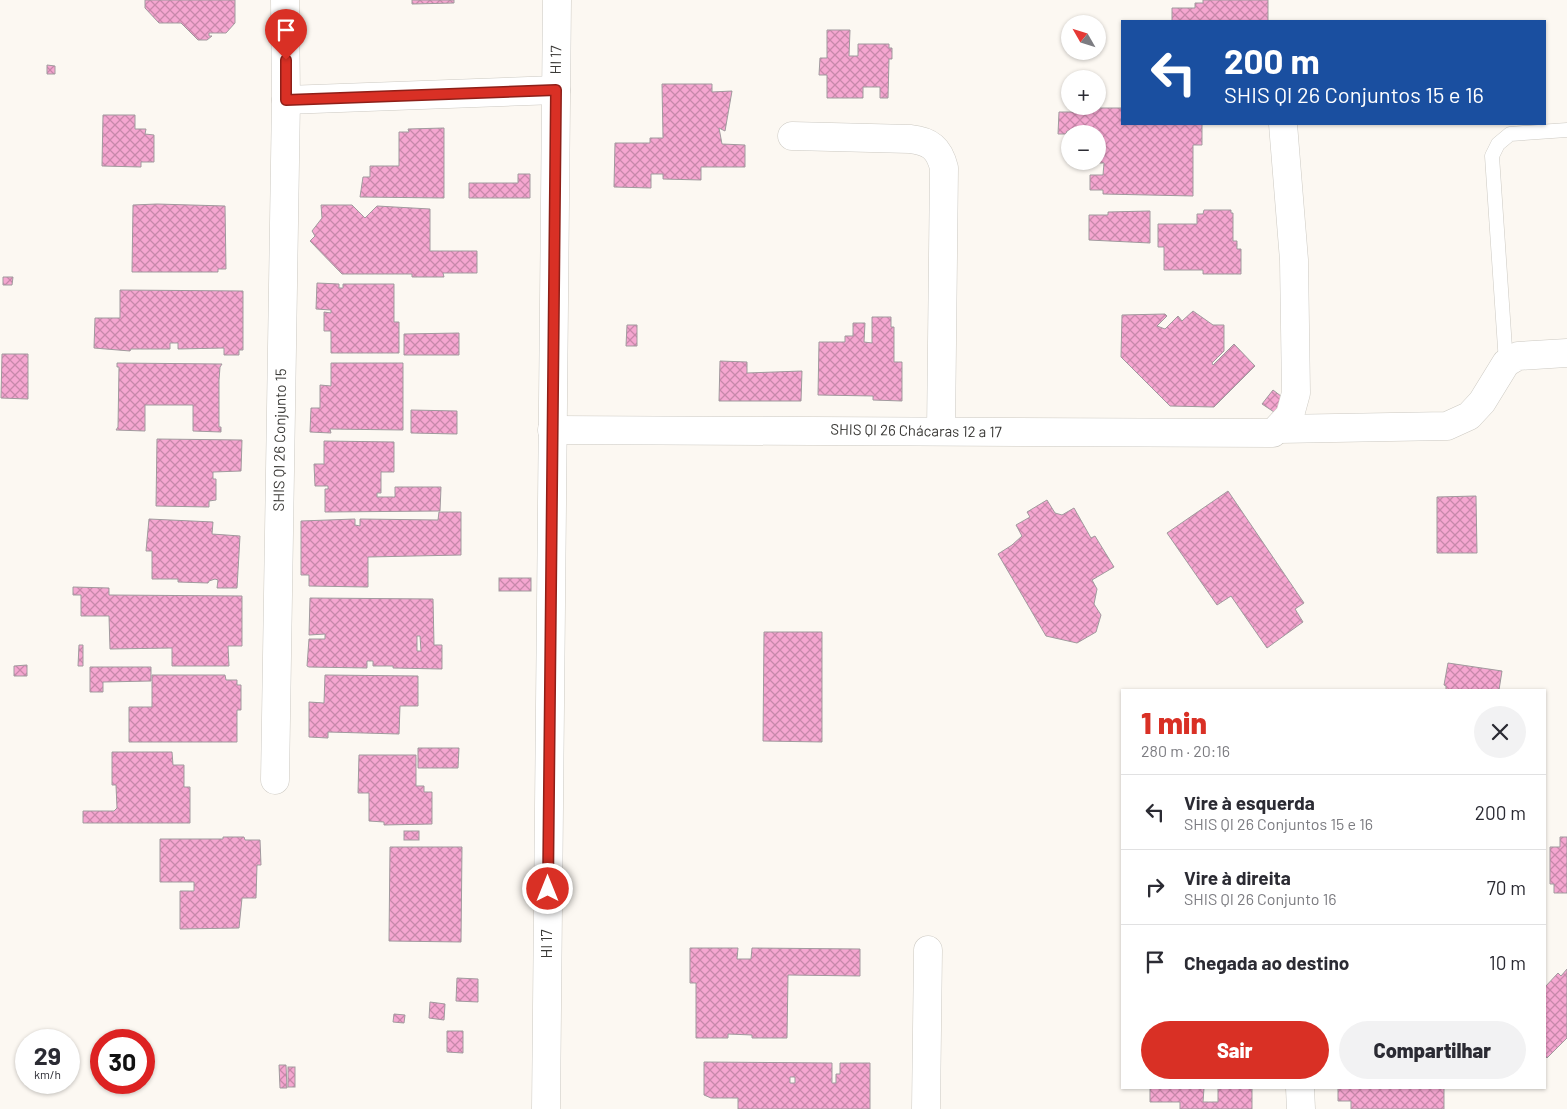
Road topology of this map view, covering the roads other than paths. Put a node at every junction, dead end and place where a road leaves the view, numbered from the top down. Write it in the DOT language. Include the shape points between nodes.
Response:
graph roads {
  1 [pos="285,0"];
  2 [pos="557,0"];
  3 [pos="556,90"];
  4 [pos="286,100"];
  5 [pos="1282,125"];
  6 [pos="1567,130"];
  7 [pos="792,136"];
  8 [pos="1567,353"];
  9 [pos="1506,363"];
  10 [pos="1279,429"];
  11 [pos="552,430"];
  12 [pos="941,431"];
  13 [pos="275,780"];
  14 [pos="928,950"];
  15 [pos="1300,1089"];
  16 [pos="546,1109"];
  17 [pos="926,1109"];
  18 [pos="1301,1109"];
  1 -- 4 [label="street, SHIS QI 26 Conjunto 15"];
  2 -- 3 [label="street, HI 17"];
  3 -- 4 [label="street"];
  3 -- 11 [label="street, HI 17"];
  4 -- 13 [label="street, SHIS QI 26 Conjunto 15"];
  5 -- 10 [label="street" via="1294,260 1296,394 1290,416"];
  6 -- 9 [label="lane" via="1510,134 1498,144 1492,156"];
  7 -- 12 [label="street" via="910,139 925,141 940,154 944,168"];
  8 -- 9 [label="street" via="1518,356"];
  9 -- 10 [label="street, SHIS QI 26 Chácaras 12 a 17" via="1482,402 1469,416 1447,426"];
  10 -- 12 [label="street, SHIS QI 26 Chácaras 12 a 17" via="1268,435"];
  11 -- 12 [label="street, SHIS QI 26 Chácaras 12 a 17"];
  11 -- 16 [label="street, HI 17"];
  14 -- 17 [label="street"];
  15 -- 18 [label="street"];
}
